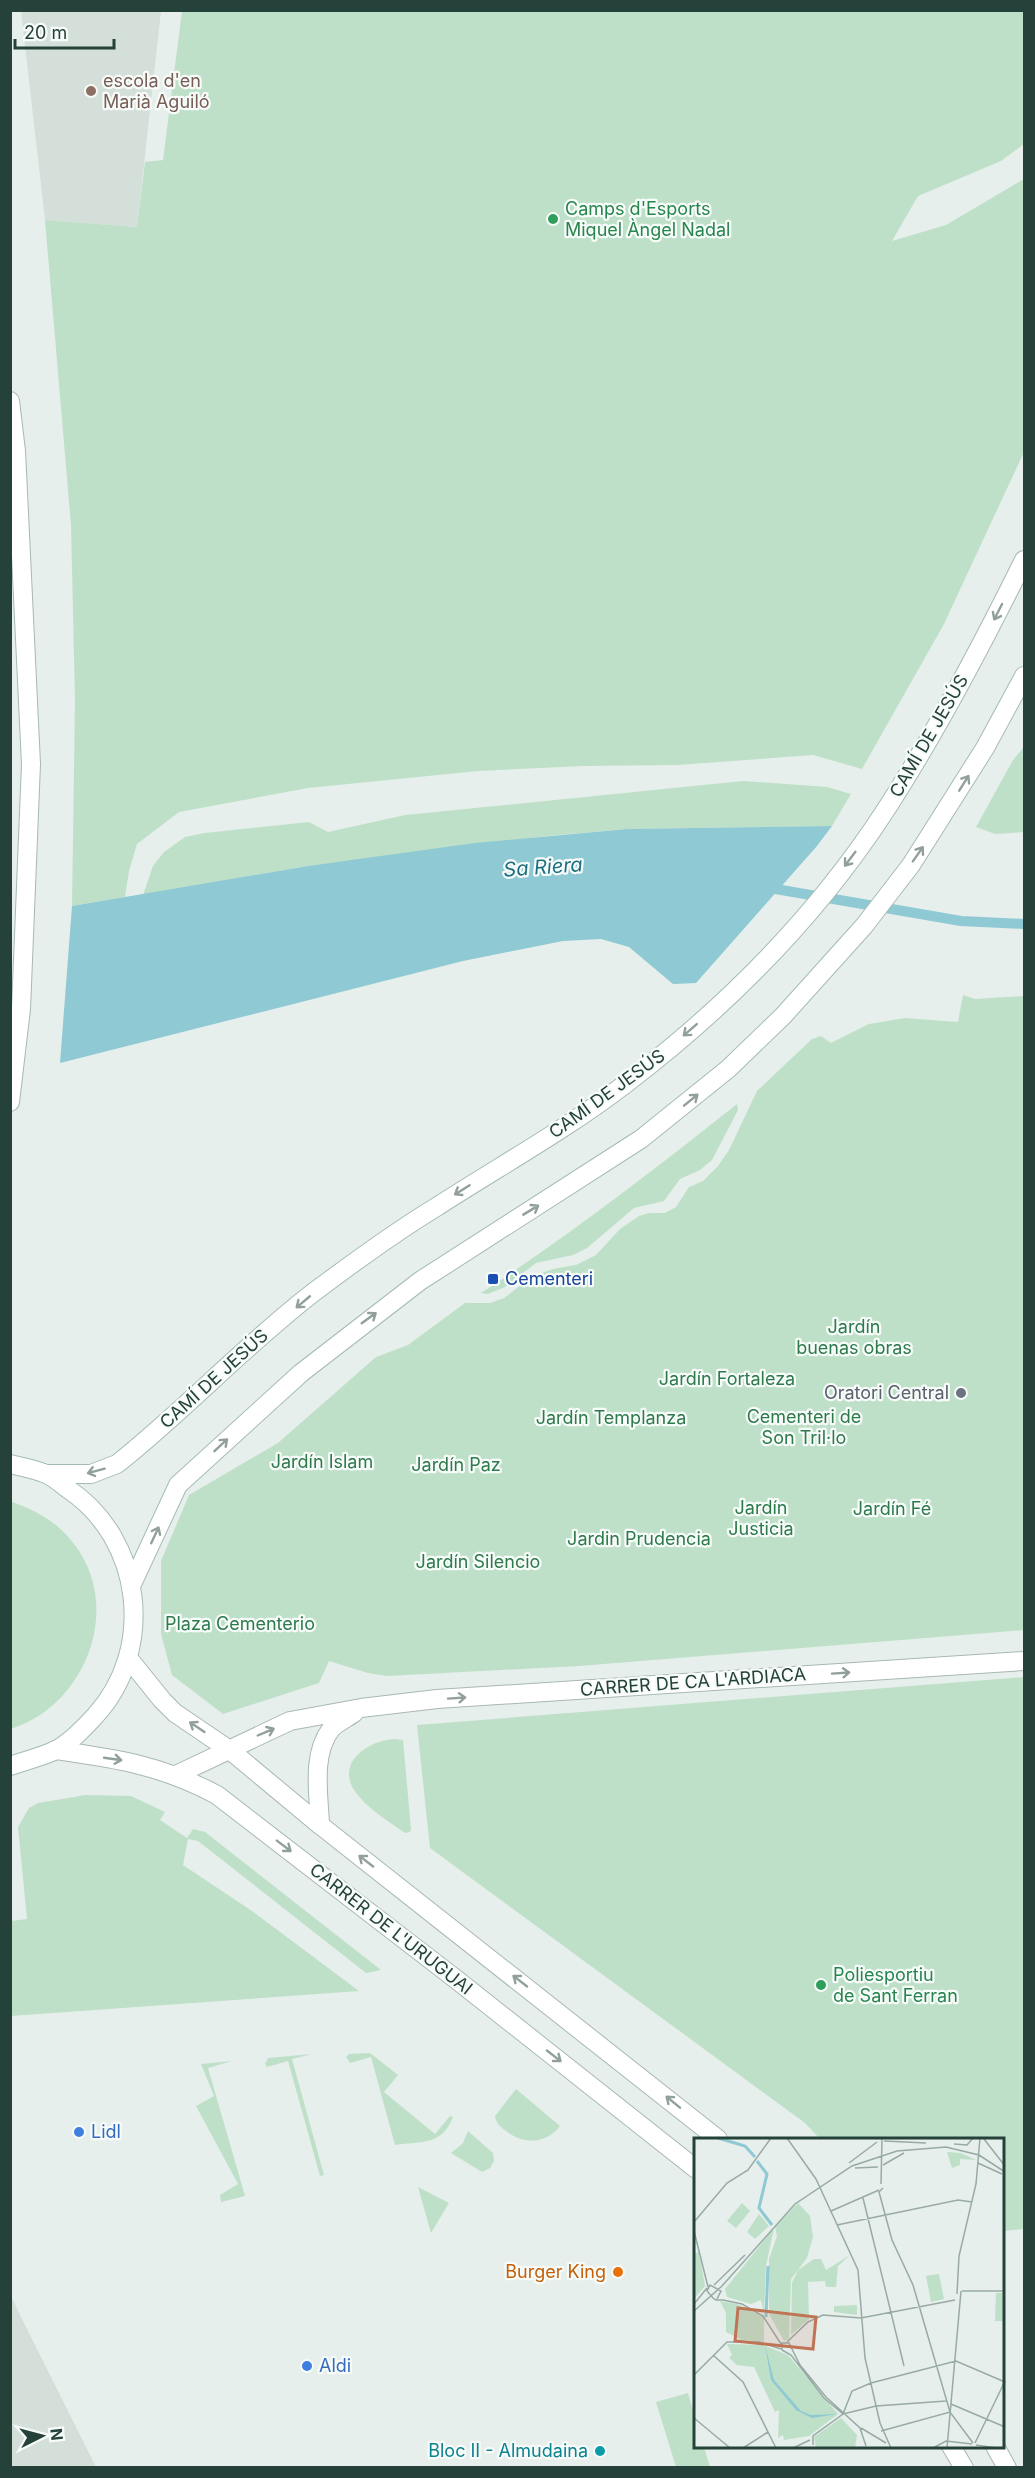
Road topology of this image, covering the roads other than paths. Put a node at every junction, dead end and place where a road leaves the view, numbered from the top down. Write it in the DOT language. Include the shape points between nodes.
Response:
graph roads {
  1 [pos="10,401"];
  2 [pos="1024,560"];
  3 [pos="1024,676"];
  4 [pos="10,1102"];
  5 [pos="10,1464"];
  6 [pos="47,1474"];
  7 [pos="132,1584"];
  8 [pos="129,1659"];
  9 [pos="1024,1660"];
  10 [pos="361,1708"];
  11 [pos="55,1750"];
  12 [pos="231,1751"];
  13 [pos="10,1766"];
  14 [pos="176,1775"];
  15 [pos="321,1825"];
  16 [pos="717,2138"];
  17 [pos="694,2167"];
  18 [pos="952,2448"];
  19 [pos="996,2448"];
  20 [pos="964,2468"];
  21 [pos="1007,2468"];
  1 -- 4 [label="street" via="16,451 31,764 21,1009"];
  2 -- 6 [label="street, CAMÍ DE JESÚS, one-way" via="957,690 885,811 820,898 734,991 652,1064 593,1108 434,1208 312,1294 117,1464 91,1474"];
  7 -- 3 [label="street, one-way" via="178,1485 301,1372 420,1281 670,1117 756,1044 882,904 933,833"];
  5 -- 6 [label="street"];
  6 -- 7 [label="street" via="80,1496 106,1523"];
  7 -- 8 [label="street" via="135,1617"];
  8 -- 11 [label="street" via="110,1699 84,1728"];
  12 -- 8 [label="street, one-way" via="175,1713"];
  10 -- 9 [label="street, CARRER DE CA L'ARDIACA, one-way" via="437,1699"];
  12 -- 10 [label="street, CARRER DE CA L'ARDIACA, one-way" via="290,1722"];
  10 -- 15 [label="street, CARRER DE CA L'ARDIACA" via="332,1728 322,1746 317,1770"];
  11 -- 13 [label="street"];
  11 -- 14 [label="street, CARRER DE L'URUGUAI, one-way" via="126,1760"];
  12 -- 14 [label="street, CARRER DE CA L'ARDIACA"];
  12 -- 15 [label="street"];
  14 -- 17 [label="street, CARRER DE L'URUGUAI, one-way" via="218,1795"];
  16 -- 15 [label="street, one-way"];
  18 -- 20 [label="street"];
  19 -- 21 [label="street"];
}
